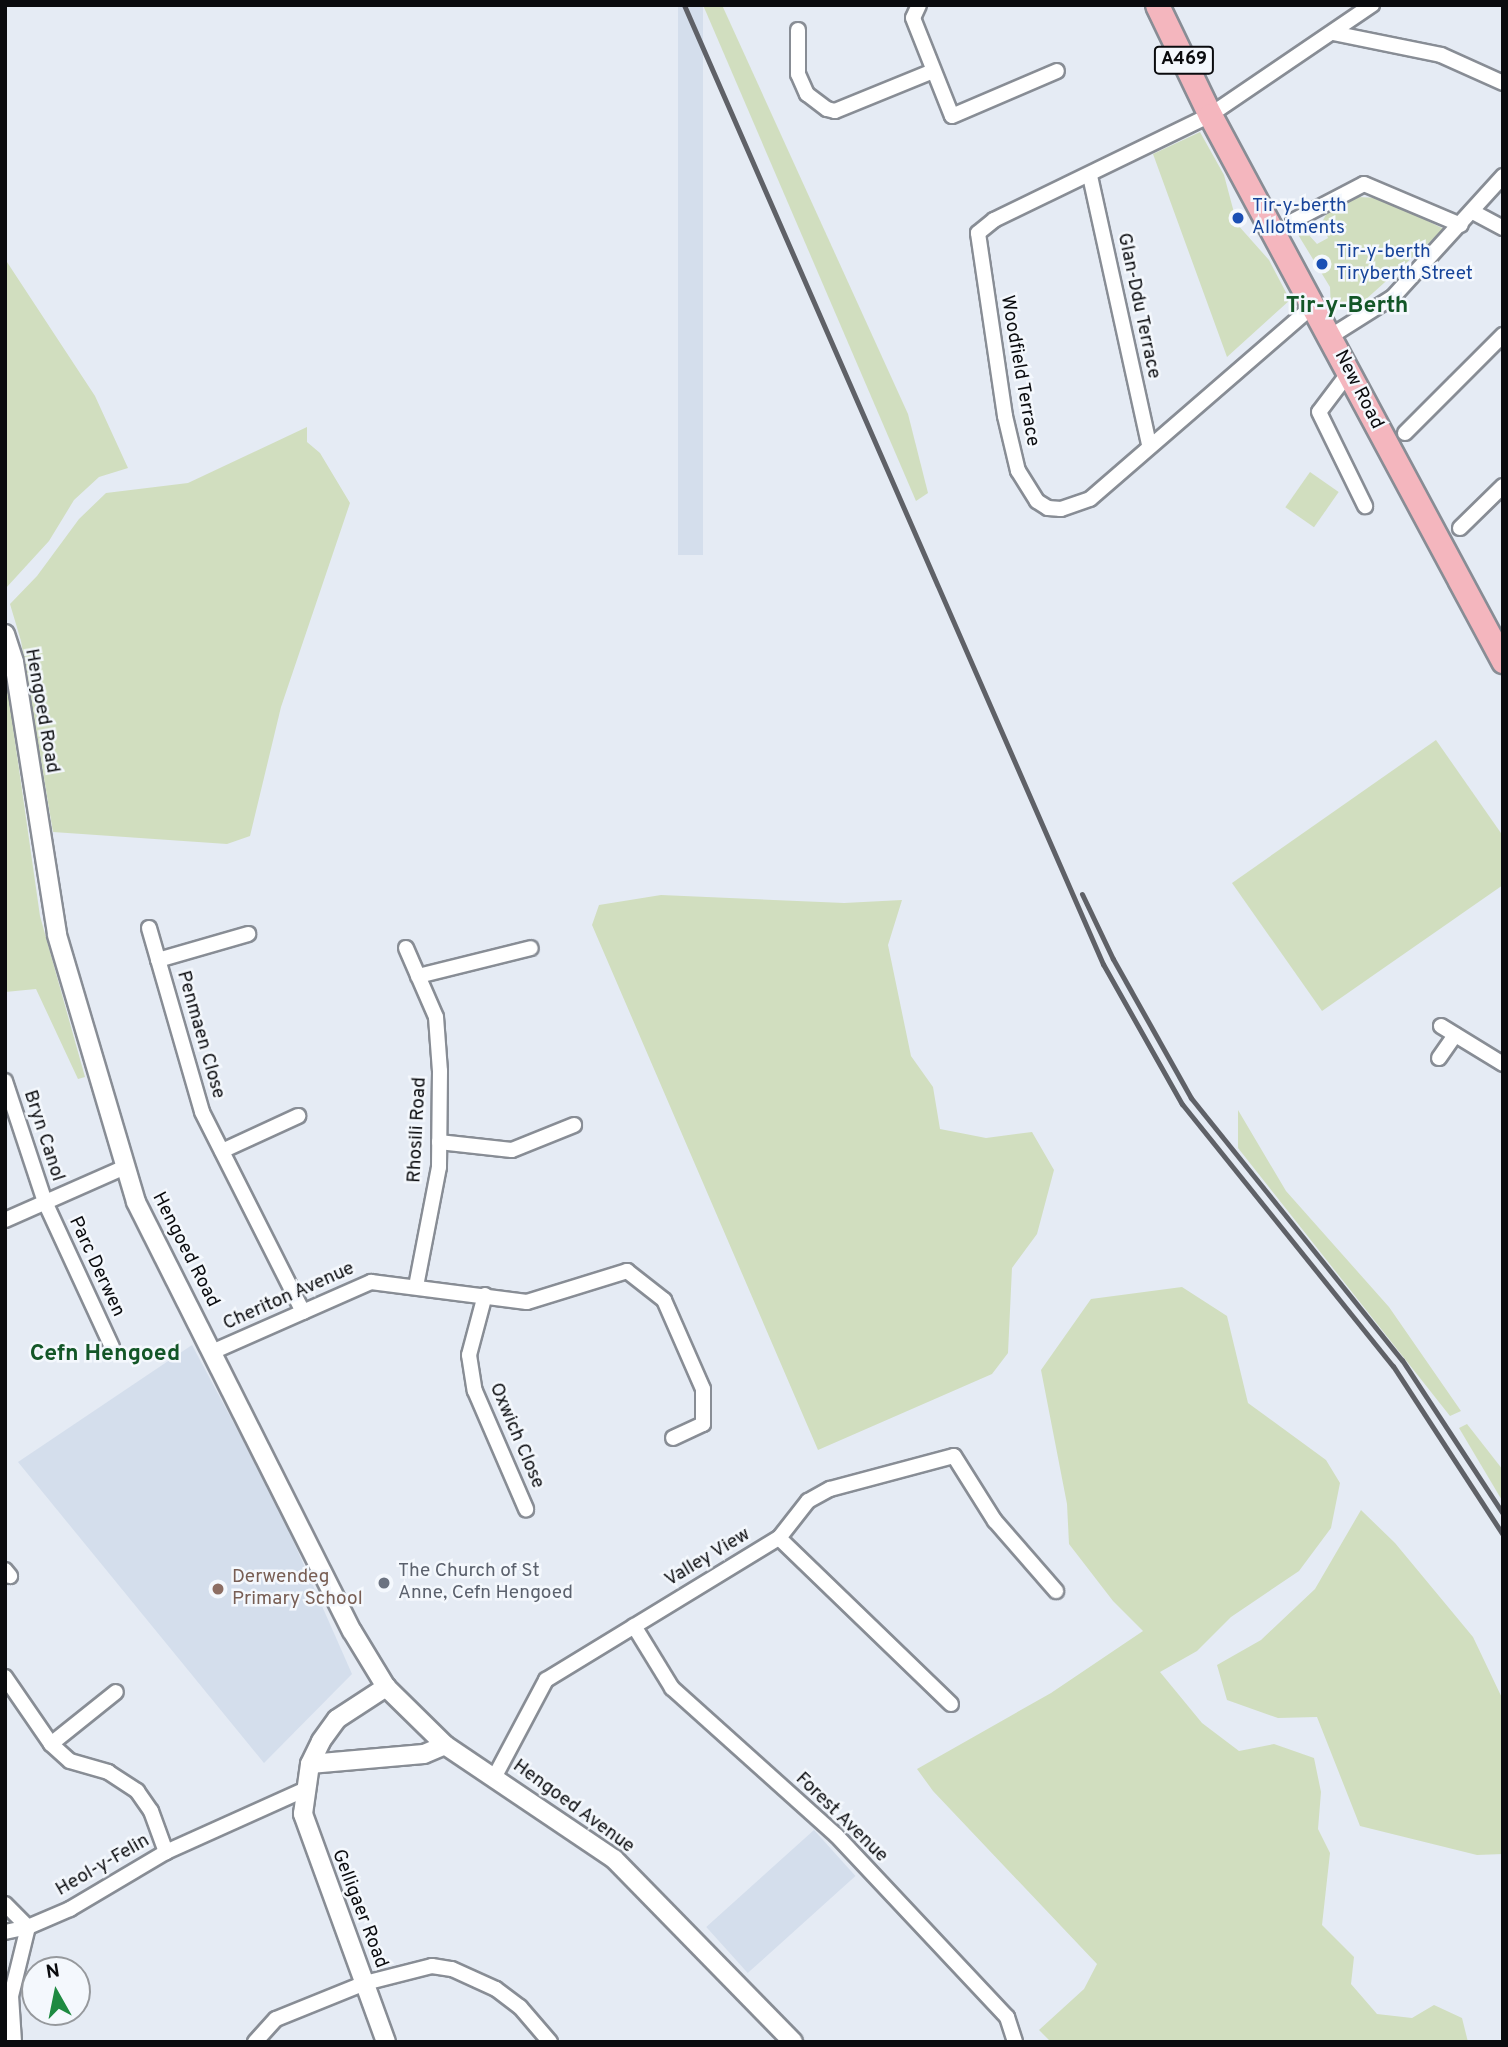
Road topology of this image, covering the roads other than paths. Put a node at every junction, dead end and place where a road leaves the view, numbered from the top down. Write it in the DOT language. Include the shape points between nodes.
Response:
graph roads {
  1 [pos="919,5"];
  2 [pos="1157,5"];
  3 [pos="1372,5"];
  4 [pos="798,30"];
  5 [pos="1333,33"];
  6 [pos="933,71"];
  7 [pos="1057,71"];
  8 [pos="1503,83"];
  9 [pos="1210,115"];
  10 [pos="1090,176"];
  11 [pos="1503,176"];
  12 [pos="1473,212"];
  13 [pos="1293,221"];
  14 [pos="1461,225"];
  15 [pos="1503,228"];
  16 [pos="1314,305"];
  17 [pos="1503,335"];
  18 [pos="1331,336"];
  19 [pos="1350,372"];
  20 [pos="1405,433"];
  21 [pos="1149,445"];
  22 [pos="1503,486"];
  23 [pos="1365,506"];
  24 [pos="1461,528"];
  25 [pos="5,634"];
  26 [pos="1503,661"];
  27 [pos="149,928"];
  28 [pos="248,934"];
  29 [pos="406,948"];
  30 [pos="531,948"];
  31 [pos="158,960"];
  32 [pos="418,976"];
  33 [pos="1441,1026"];
  34 [pos="1455,1035"];
  35 [pos="1439,1058"];
  36 [pos="1503,1065"];
  37 [pos="5,1081"];
  38 [pos="298,1116"];
  39 [pos="574,1125"];
  40 [pos="439,1142"];
  41 [pos="222,1151"];
  42 [pos="125,1167"];
  43 [pos="45,1202"];
  44 [pos="5,1220"];
  45 [pos="415,1287"];
  46 [pos="485,1295"];
  47 [pos="303,1312"];
  48 [pos="112,1347"];
  49 [pos="212,1352"];
  50 [pos="673,1438"];
  51 [pos="526,1509"];
  52 [pos="779,1538"];
  53 [pos="1056,1591"];
  54 [pos="634,1626"];
  55 [pos="5,1677"];
  56 [pos="386,1687"];
  57 [pos="116,1692"];
  58 [pos="951,1704"];
  59 [pos="51,1744"];
  60 [pos="445,1745"];
  61 [pos="310,1764"];
  62 [pos="495,1776"];
  63 [pos="304,1790"];
  64 [pos="166,1852"];
  65 [pos="5,1905"];
  66 [pos="28,1927"];
  67 [pos="5,1932"];
  68 [pos="365,1983"];
  69 [pos="14,2042"];
  70 [pos="255,2042"];
  71 [pos="386,2042"];
  72 [pos="550,2042"];
  73 [pos="793,2042"];
  74 [pos="1015,2042"];
  1 -- 6 [label="street" via="913,18"];
  2 -- 9 [label="main road, New Road / A469"];
  3 -- 5 [label="street, Woodfield Terrace"];
  4 -- 6 [label="street" via="794,59 798,74 807,94 827,109 835,111"];
  5 -- 8 [label="street" via="1441,55"];
  5 -- 9 [label="street, Woodfield Terrace"];
  6 -- 7 [label="street" via="952,116"];
  9 -- 10 [label="street, Woodfield Terrace"];
  9 -- 16 [label="main road, New Road / A469"];
  10 -- 21 [label="street, Glan-Ddu Terrace"];
  10 -- 21 [label="street, Woodfield Terrace" via="994,220 978,233 1005,416 1025,487 1048,508 1061,509 1090,499"];
  11 -- 12 [label="street"];
  12 -- 14 [label="street"];
  12 -- 15 [label="street"];
  13 -- 14 [label="street" via="1364,184"];
  14 -- 18 [label="street" via="1393,297"];
  16 -- 18 [label="main road, New Road / A469"];
  16 -- 21 [label="street, Woodfield Terrace"];
  17 -- 20 [label="street"];
  18 -- 19 [label="main road, New Road / A469"];
  19 -- 23 [label="street" via="1319,412"];
  19 -- 26 [label="main road, New Road / A469"];
  22 -- 24 [label="street"];
  25 -- 42 [label="street, Hengoed Road" via="14,662 57,935"];
  27 -- 31 [label="street, Penmaen Close"];
  28 -- 31 [label="street"];
  29 -- 32 [label="street, Rhosili Road"];
  30 -- 32 [label="street"];
  31 -- 41 [label="street, Penmaen Close" via="202,1112"];
  32 -- 40 [label="street, Rhosili Road" via="436,1017"];
  33 -- 34 [label="street"];
  34 -- 35 [label="street"];
  34 -- 36 [label="street"];
  37 -- 43 [label="street, Bryn Canol"];
  38 -- 41 [label="street"];
  39 -- 40 [label="street" via="512,1150"];
  40 -- 45 [label="street, Rhosili Road" via="439,1167"];
  41 -- 47 [label="street, Penmaen Close"];
  42 -- 43 [label="street"];
  42 -- 49 [label="street, Hengoed Road" via="136,1202"];
  43 -- 44 [label="street"];
  43 -- 48 [label="street, Parc Derwen"];
  45 -- 46 [label="street, Cheriton Avenue"];
  45 -- 47 [label="street, Cheriton Avenue" via="371,1282"];
  46 -- 50 [label="street, Cheriton Avenue" via="527,1302 627,1271 664,1300 702,1389 703,1424"];
  46 -- 51 [label="street, Oxwich Close" via="469,1355 475,1391"];
  47 -- 49 [label="street, Cheriton Avenue"];
  49 -- 56 [label="street, Hengoed Road" via="352,1631"];
  52 -- 53 [label="street" via="808,1501 830,1489 954,1457 995,1521"];
  52 -- 54 [label="street, Valley View"];
  52 -- 58 [label="street, Valley View"];
  54 -- 62 [label="street, Valley View" via="546,1680"];
  54 -- 74 [label="street, Forest Avenue" via="672,1688 836,1835 1007,2017"];
  55 -- 59 [label="street"];
  56 -- 60 [label="street, Hengoed Road"];
  56 -- 61 [label="street, Gelligaer Road" via="337,1719"];
  57 -- 59 [label="street"];
  59 -- 64 [label="street" via="70,1761 108,1772 137,1791 151,1811"];
  60 -- 61 [label="street" via="424,1754"];
  60 -- 62 [label="street, Hengoed Avenue"];
  61 -- 63 [label="street, Gelligaer Road"];
  62 -- 73 [label="street, Hengoed Avenue" via="614,1858"];
  63 -- 64 [label="street, Heol-y-Felin"];
  63 -- 68 [label="street, Gelligaer Road" via="309,1836"];
  64 -- 66 [label="street, Heol-y-Felin" via="70,1909"];
  65 -- 66 [label="street"];
  66 -- 67 [label="street, Heol-y-Felin"];
  66 -- 69 [label="street" via="11,1997"];
  68 -- 70 [label="street" via="276,2019"];
  68 -- 71 [label="street, Gelligaer Road"];
  68 -- 72 [label="street" via="419,1968 452,1969 496,1989 520,2007"];
}
